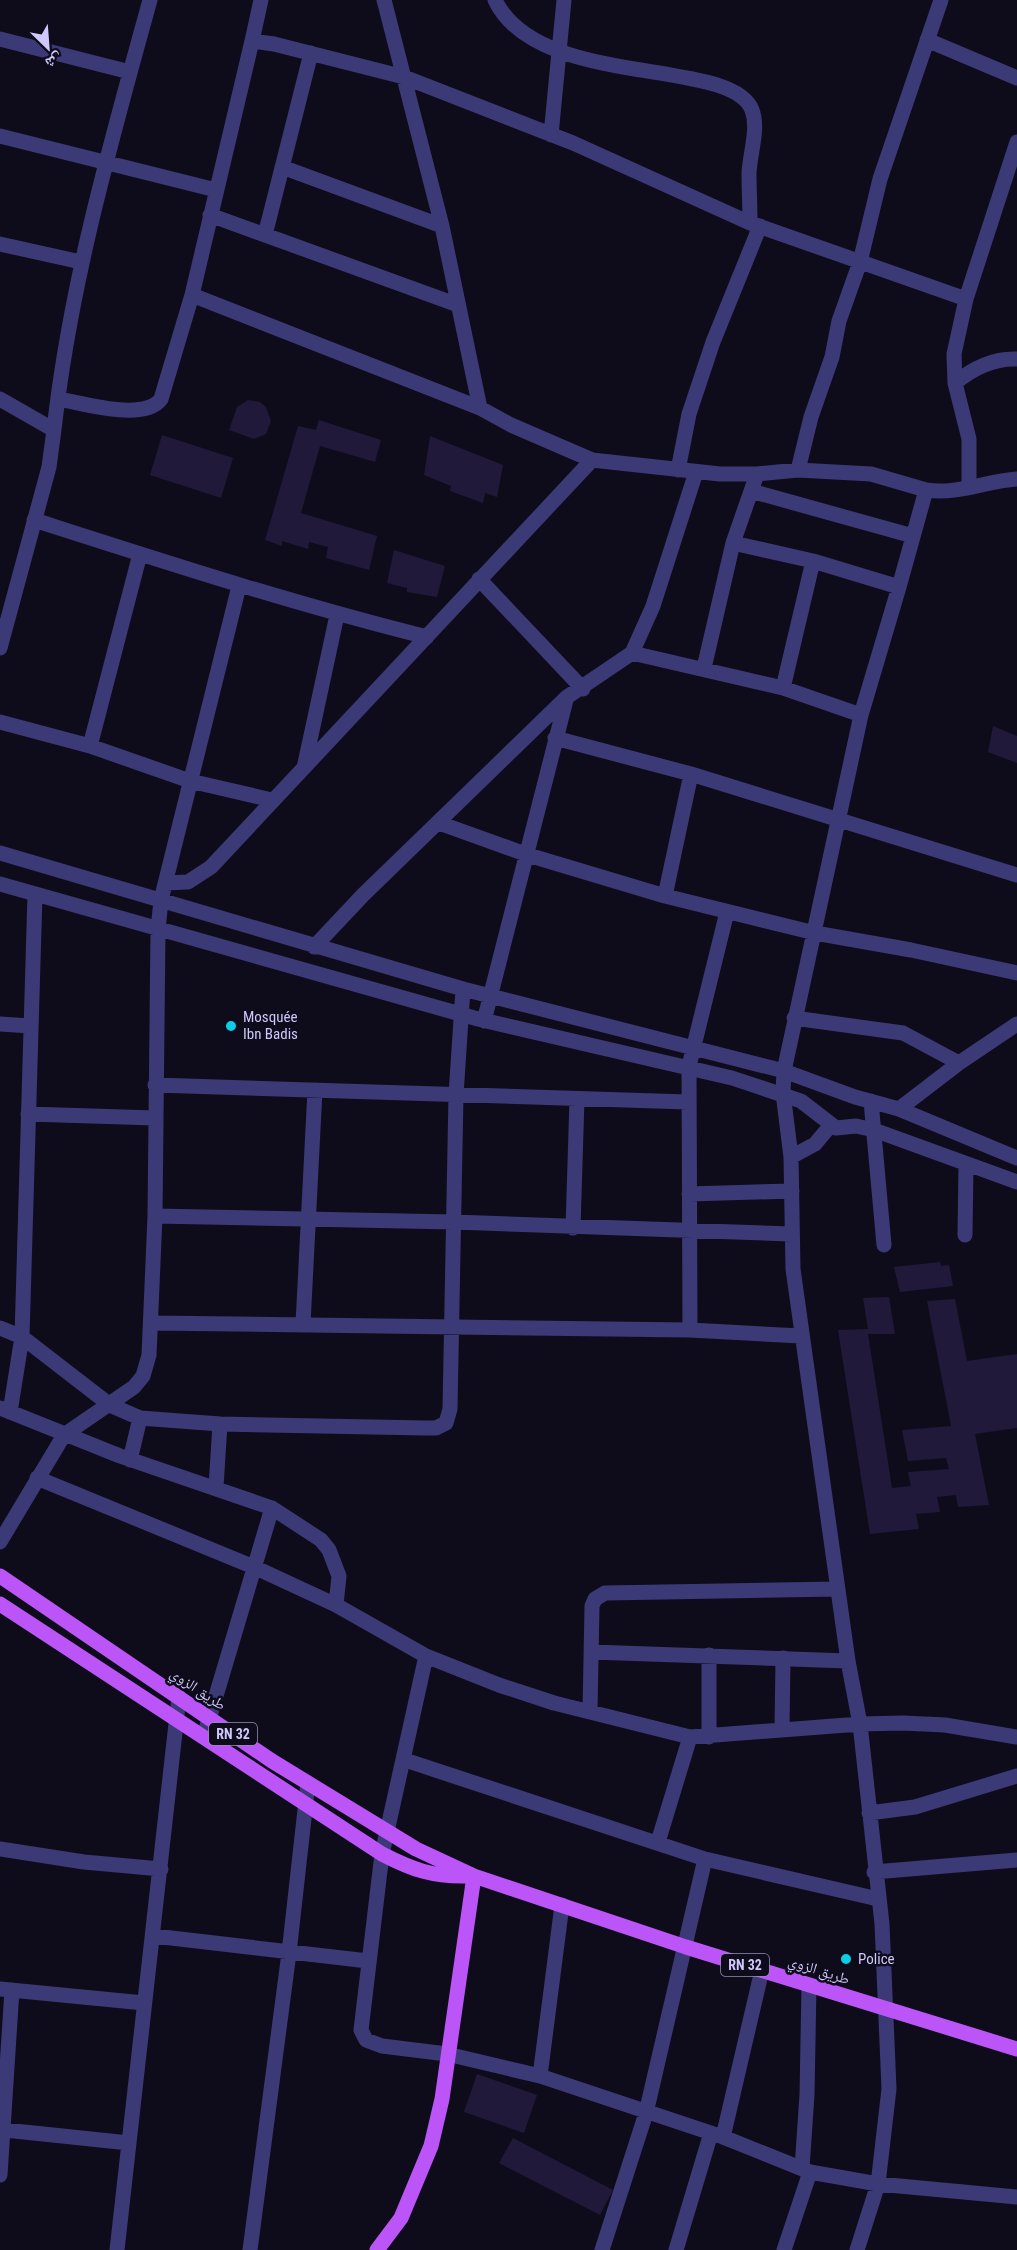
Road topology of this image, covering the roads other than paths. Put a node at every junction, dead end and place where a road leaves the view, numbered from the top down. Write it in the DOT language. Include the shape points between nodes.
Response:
graph roads {
  1 [pos="150,0"];
  2 [pos="261,0"];
  3 [pos="384,0"];
  4 [pos="495,0"];
  5 [pos="564,0"];
  6 [pos="941,0"];
  7 [pos="0,39"];
  8 [pos="927,40"];
  9 [pos="252,41"];
  10 [pos="558,50"];
  11 [pos="311,53"];
  12 [pos="130,72"];
  13 [pos="404,77"];
  14 [pos="1017,78"];
  15 [pos="551,135"];
  16 [pos="0,136"];
  17 [pos="1017,142"];
  18 [pos="107,162"];
  19 [pos="282,167"];
  20 [pos="216,190"];
  21 [pos="210,215"];
  22 [pos="755,225"];
  23 [pos="442,226"];
  24 [pos="265,235"];
  25 [pos="0,244"];
  26 [pos="81,262"];
  27 [pos="860,262"];
  28 [pos="192,296"];
  29 [pos="966,299"];
  30 [pos="458,305"];
  31 [pos="1017,359"];
  32 [pos="955,383"];
  33 [pos="0,399"];
  34 [pos="58,399"];
  35 [pos="480,408"];
  36 [pos="54,430"];
  37 [pos="592,460"];
  38 [pos="678,470"];
  39 [pos="798,470"];
  40 [pos="696,472"];
  41 [pos="757,474"];
  42 [pos="1017,479"];
  43 [pos="969,486"];
  44 [pos="926,490"];
  45 [pos="751,491"];
  46 [pos="34,520"];
  47 [pos="913,536"];
  48 [pos="733,543"];
  49 [pos="140,554"];
  50 [pos="813,561"];
  51 [pos="479,579"];
  52 [pos="239,586"];
  53 [pos="899,587"];
  54 [pos="337,615"];
  55 [pos="427,638"];
  56 [pos="0,648"];
  57 [pos="632,653"];
  58 [pos="704,668"];
  59 [pos="583,688"];
  60 [pos="783,688"];
  61 [pos="567,697"];
  62 [pos="861,715"];
  63 [pos="0,722"];
  64 [pos="555,738"];
  65 [pos="90,746"];
  66 [pos="304,768"];
  67 [pos="690,774"];
  68 [pos="190,781"];
  69 [pos="272,800"];
  70 [pos="840,819"];
  71 [pos="439,823"];
  72 [pos="0,853"];
  73 [pos="528,855"];
  74 [pos="1017,875"];
  75 [pos="165,883"];
  76 [pos="0,884"];
  77 [pos="35,894"];
  78 [pos="665,896"];
  79 [pos="162,900"];
  80 [pos="727,912"];
  81 [pos="158,930"];
  82 [pos="814,933"];
  83 [pos="314,947"];
  84 [pos="1017,973"];
  85 [pos="463,989"];
  86 [pos="490,996"];
  87 [pos="460,1013"];
  88 [pos="794,1018"];
  89 [pos="484,1021"];
  90 [pos="0,1024"];
  91 [pos="31,1026"];
  92 [pos="1016,1027"];
  93 [pos="693,1048"];
  94 [pos="959,1063"];
  95 [pos="689,1066"];
  96 [pos="784,1071"];
  97 [pos="155,1085"];
  98 [pos="315,1090"];
  99 [pos="783,1094"];
  100 [pos="456,1095"];
  101 [pos="577,1099"];
  102 [pos="872,1101"];
  103 [pos="688,1102"];
  104 [pos="899,1109"];
  105 [pos="28,1114"];
  106 [pos="155,1118"];
  107 [pos="831,1125"];
  108 [pos="874,1130"];
  109 [pos="791,1157"];
  110 [pos="1017,1158"];
  111 [pos="966,1164"];
  112 [pos="1017,1182"];
  113 [pos="792,1191"];
  114 [pos="689,1194"];
  115 [pos="155,1216"];
  116 [pos="310,1220"];
  117 [pos="454,1222"];
  118 [pos="573,1228"];
  119 [pos="691,1232"];
  120 [pos="791,1234"];
  121 [pos="965,1235"];
  122 [pos="884,1245"];
  123 [pos="151,1323"];
  124 [pos="303,1324"];
  125 [pos="453,1326"];
  126 [pos="0,1328"];
  127 [pos="690,1330"];
  128 [pos="801,1336"];
  129 [pos="22,1337"];
  130 [pos="111,1405"];
  131 [pos="5,1410"];
  132 [pos="140,1418"];
  133 [pos="220,1424"];
  134 [pos="64,1435"];
  135 [pos="130,1460"];
  136 [pos="37,1478"];
  137 [pos="216,1487"];
  138 [pos="272,1508"];
  139 [pos="0,1542"];
  140 [pos="254,1567"];
  141 [pos="0,1576"];
  142 [pos="838,1590"];
  143 [pos="0,1604"];
  144 [pos="336,1605"];
  145 [pos="591,1652"];
  146 [pos="709,1655"];
  147 [pos="426,1656"];
  148 [pos="783,1658"];
  149 [pos="848,1660"];
  150 [pos="178,1697"];
  151 [pos="590,1712"];
  152 [pos="176,1718"];
  153 [pos="209,1718"];
  154 [pos="860,1724"];
  155 [pos="782,1729"];
  156 [pos="204,1736"];
  157 [pos="690,1737"];
  158 [pos="709,1737"];
  159 [pos="1017,1737"];
  160 [pos="405,1760"];
  161 [pos="1017,1776"];
  162 [pos="308,1783"];
  163 [pos="305,1803"];
  164 [pos="869,1813"];
  165 [pos="388,1834"];
  166 [pos="658,1842"];
  167 [pos="0,1849"];
  168 [pos="382,1854"];
  169 [pos="705,1859"];
  170 [pos="1017,1860"];
  171 [pos="161,1869"];
  172 [pos="874,1872"];
  173 [pos="474,1876"];
  174 [pos="878,1899"];
  175 [pos="562,1905"];
  176 [pos="154,1936"];
  177 [pos="686,1947"];
  178 [pos="289,1953"];
  179 [pos="368,1961"];
  180 [pos="762,1970"];
  181 [pos="808,1984"];
  182 [pos="6,1989"];
  183 [pos="144,2003"];
  184 [pos="886,2011"];
  185 [pos="1017,2049"];
  186 [pos="447,2054"];
  187 [pos="540,2076"];
  188 [pos="646,2113"];
  189 [pos="5,2130"];
  190 [pos="717,2135"];
  191 [pos="129,2142"];
  192 [pos="1,2158"];
  193 [pos="806,2170"];
  194 [pos="0,2175"];
  195 [pos="878,2184"];
  196 [pos="1017,2197"];
  197 [pos="117,2250"];
  198 [pos="250,2250"];
  199 [pos="380,2250"];
  200 [pos="602,2250"];
  201 [pos="676,2250"];
  202 [pos="784,2250"];
  203 [pos="857,2250"];
  1 -- 12 [label="street"];
  2 -- 9 [label="street"];
  3 -- 13 [label="street"];
  4 -- 10 [label="street" via="510,24 544,46"];
  5 -- 10 [label="street"];
  6 -- 8 [label="street"];
  7 -- 12 [label="street"];
  8 -- 14 [label="street"];
  8 -- 27 [label="street" via="880,179"];
  9 -- 11 [label="street"];
  9 -- 20 [label="street"];
  10 -- 15 [label="street"];
  10 -- 22 [label="street" via="614,66 682,76 744,97 755,121 749,174"];
  11 -- 13 [label="street"];
  11 -- 19 [label="street"];
  12 -- 18 [label="street"];
  13 -- 15 [label="street"];
  13 -- 23 [label="street"];
  15 -- 22 [label="street"];
  16 -- 18 [label="street"];
  17 -- 29 [label="street"];
  18 -- 20 [label="street"];
  18 -- 26 [label="street"];
  19 -- 23 [label="street"];
  19 -- 24 [label="street"];
  20 -- 21 [label="street"];
  21 -- 24 [label="street"];
  21 -- 28 [label="street"];
  22 -- 27 [label="street"];
  22 -- 38 [label="street" via="690,414"];
  23 -- 30 [label="street"];
  24 -- 30 [label="street"];
  25 -- 26 [label="street"];
  26 -- 34 [label="street"];
  27 -- 29 [label="street"];
  27 -- 39 [label="street" via="839,321"];
  28 -- 34 [label="street" via="161,399 153,408 135,411"];
  28 -- 35 [label="street"];
  29 -- 32 [label="street" via="954,354"];
  30 -- 35 [label="street"];
  31 -- 32 [label="street" via="987,364"];
  32 -- 43 [label="street" via="969,439"];
  33 -- 36 [label="street"];
  34 -- 36 [label="street"];
  35 -- 37 [label="street"];
  36 -- 46 [label="street" via="49,467"];
  37 -- 38 [label="street"];
  37 -- 51 [label="street"];
  38 -- 40 [label="street"];
  39 -- 41 [label="street"];
  39 -- 44 [label="street" via="871,474"];
  40 -- 41 [label="street"];
  40 -- 57 [label="street" via="653,606"];
  41 -- 45 [label="street"];
  42 -- 43 [label="street"];
  43 -- 44 [label="street" via="942,492"];
  44 -- 47 [label="street"];
  45 -- 47 [label="street"];
  45 -- 48 [label="street"];
  46 -- 49 [label="street"];
  46 -- 56 [label="street"];
  47 -- 53 [label="street"];
  48 -- 50 [label="street"];
  48 -- 58 [label="street"];
  49 -- 52 [label="street"];
  49 -- 65 [label="street"];
  50 -- 53 [label="street"];
  50 -- 60 [label="street"];
  51 -- 55 [label="street"];
  51 -- 59 [label="street"];
  52 -- 54 [label="street"];
  52 -- 68 [label="street"];
  53 -- 62 [label="street"];
  54 -- 55 [label="street"];
  54 -- 66 [label="street"];
  55 -- 66 [label="street"];
  57 -- 58 [label="street"];
  57 -- 59 [label="street"];
  58 -- 60 [label="street"];
  59 -- 61 [label="street"];
  60 -- 62 [label="street"];
  61 -- 64 [label="street"];
  61 -- 71 [label="street"];
  62 -- 70 [label="street"];
  63 -- 65 [label="street"];
  64 -- 67 [label="street"];
  64 -- 73 [label="street"];
  65 -- 68 [label="street"];
  66 -- 69 [label="street"];
  67 -- 70 [label="street"];
  67 -- 78 [label="street"];
  68 -- 69 [label="street"];
  68 -- 75 [label="street"];
  69 -- 75 [label="street" via="200,876 188,882"];
  70 -- 74 [label="street"];
  70 -- 82 [label="street"];
  71 -- 73 [label="street"];
  71 -- 83 [label="street"];
  72 -- 79 [label="street"];
  73 -- 78 [label="street"];
  73 -- 86 [label="street"];
  75 -- 79 [label="street"];
  76 -- 77 [label="street"];
  77 -- 81 [label="street"];
  77 -- 91 [label="street"];
  78 -- 80 [label="street"];
  79 -- 81 [label="street"];
  79 -- 83 [label="street"];
  80 -- 82 [label="street"];
  80 -- 93 [label="street"];
  81 -- 87 [label="street"];
  81 -- 97 [label="street"];
  82 -- 84 [label="street"];
  82 -- 88 [label="street"];
  83 -- 85 [label="street"];
  85 -- 86 [label="street"];
  85 -- 87 [label="street"];
  86 -- 89 [label="street"];
  86 -- 93 [label="street"];
  87 -- 89 [label="street"];
  87 -- 100 [label="street"];
  88 -- 94 [label="street" via="903,1034"];
  88 -- 96 [label="street"];
  89 -- 95 [label="street"];
  90 -- 91 [label="street"];
  91 -- 105 [label="street"];
  92 -- 94 [label="street"];
  93 -- 95 [label="street"];
  93 -- 96 [label="street"];
  94 -- 104 [label="street"];
  95 -- 99 [label="street"];
  95 -- 103 [label="street"];
  96 -- 99 [label="street"];
  96 -- 102 [label="street"];
  97 -- 98 [label="street"];
  97 -- 106 [label="street"];
  98 -- 100 [label="street"];
  98 -- 116 [label="street"];
  99 -- 107 [label="street" via="810,1106"];
  99 -- 109 [label="street"];
  100 -- 101 [label="street"];
  100 -- 117 [label="street"];
  101 -- 103 [label="street"];
  101 -- 118 [label="street"];
  102 -- 104 [label="street"];
  102 -- 108 [label="street"];
  103 -- 114 [label="street"];
  104 -- 110 [label="street"];
  105 -- 106 [label="street"];
  105 -- 129 [label="street"];
  106 -- 115 [label="street"];
  107 -- 108 [label="street"];
  107 -- 109 [label="street" via="815,1144"];
  108 -- 111 [label="street"];
  108 -- 122 [label="street"];
  109 -- 113 [label="street"];
  111 -- 112 [label="street"];
  111 -- 121 [label="street"];
  113 -- 114 [label="street"];
  113 -- 120 [label="street"];
  114 -- 119 [label="street"];
  115 -- 116 [label="street"];
  115 -- 123 [label="street"];
  116 -- 117 [label="street"];
  116 -- 124 [label="street"];
  117 -- 118 [label="street"];
  117 -- 125 [label="street"];
  118 -- 119 [label="street"];
  119 -- 120 [label="street"];
  119 -- 127 [label="street"];
  120 -- 128 [label="street"];
  123 -- 124 [label="street"];
  123 -- 130 [label="street" via="149,1355 142,1376"];
  124 -- 125 [label="street"];
  125 -- 127 [label="street"];
  125 -- 133 [label="street" via="449,1418 441,1426"];
  126 -- 129 [label="street"];
  127 -- 128 [label="street"];
  128 -- 142 [label="street"];
  129 -- 130 [label="street"];
  129 -- 131 [label="street"];
  130 -- 132 [label="street"];
  130 -- 134 [label="street"];
  131 -- 134 [label="street"];
  132 -- 133 [label="street"];
  132 -- 135 [label="street"];
  133 -- 137 [label="street"];
  134 -- 135 [label="street"];
  134 -- 136 [label="street"];
  135 -- 137 [label="street"];
  136 -- 139 [label="street"];
  136 -- 140 [label="street"];
  137 -- 138 [label="street"];
  138 -- 140 [label="street"];
  138 -- 144 [label="street" via="321,1540 329,1550 339,1576"];
  140 -- 144 [label="street"];
  140 -- 153 [label="street"];
  141 -- 150 [label="main road, طريق الزوي / RN 32"];
  142 -- 145 [label="street" via="605,1593 593,1603"];
  142 -- 149 [label="street"];
  143 -- 152 [label="main road, طريق الزوي / RN 32"];
  144 -- 147 [label="street"];
  145 -- 146 [label="street"];
  145 -- 151 [label="street"];
  146 -- 148 [label="street"];
  146 -- 158 [label="street"];
  147 -- 151 [label="street" via="499,1685"];
  147 -- 160 [label="street"];
  148 -- 149 [label="street"];
  148 -- 155 [label="street"];
  149 -- 154 [label="street"];
  150 -- 152 [label="street"];
  150 -- 153 [label="main road, طريق الزوي / RN 32"];
  151 -- 157 [label="street"];
  152 -- 156 [label="main road, طريق الزوي / RN 32"];
  152 -- 171 [label="street"];
  153 -- 156 [label="street"];
  153 -- 162 [label="main road, طريق الزوي / RN 32"];
  154 -- 155 [label="street"];
  154 -- 159 [label="street" via="945,1725"];
  154 -- 164 [label="street"];
  155 -- 158 [label="street"];
  156 -- 163 [label="main road, طريق الزوي / RN 32"];
  157 -- 158 [label="street"];
  157 -- 166 [label="street"];
  160 -- 165 [label="street"];
  160 -- 166 [label="street"];
  161 -- 164 [label="street" via="915,1807"];
  162 -- 163 [label="street"];
  162 -- 165 [label="main road, طريق الزوي / RN 32"];
  163 -- 168 [label="main road, طريق الزوي / RN 32"];
  163 -- 178 [label="street"];
  164 -- 172 [label="street"];
  165 -- 168 [label="street"];
  165 -- 173 [label="main road, طريق الزوي / RN 32"];
  166 -- 169 [label="street"];
  167 -- 171 [label="street"];
  168 -- 173 [label="main road, طريق الزوي / RN 32" via="440,1877"];
  168 -- 179 [label="street"];
  169 -- 174 [label="street"];
  169 -- 177 [label="street"];
  170 -- 172 [label="street"];
  171 -- 176 [label="street"];
  172 -- 174 [label="street"];
  173 -- 175 [label="main road, طريق الزوي / RN 32"];
  173 -- 186 [label="main road"];
  174 -- 184 [label="street"];
  175 -- 177 [label="main road, طريق الزوي / RN 32"];
  175 -- 187 [label="street"];
  176 -- 178 [label="street"];
  176 -- 183 [label="street"];
  177 -- 180 [label="main road, طريق الزوي / RN 32"];
  177 -- 188 [label="street"];
  178 -- 179 [label="street"];
  178 -- 198 [label="street"];
  179 -- 186 [label="street" via="361,2030 366,2040 382,2046"];
  180 -- 181 [label="main road, طريق الزوي / RN 32"];
  180 -- 190 [label="street"];
  181 -- 184 [label="main road, طريق الزوي / RN 32"];
  181 -- 193 [label="street"];
  182 -- 183 [label="street"];
  182 -- 189 [label="street"];
  183 -- 191 [label="street"];
  184 -- 185 [label="main road, طريق الزوي / RN 32"];
  184 -- 195 [label="street" via="890,2089"];
  186 -- 187 [label="street"];
  186 -- 199 [label="main road" via="431,2146 401,2218"];
  187 -- 188 [label="street"];
  188 -- 190 [label="street"];
  188 -- 200 [label="street"];
  189 -- 191 [label="street"];
  189 -- 192 [label="street"];
  190 -- 193 [label="street"];
  190 -- 201 [label="street"];
  191 -- 197 [label="street"];
  192 -- 194 [label="street"];
  193 -- 195 [label="street"];
  193 -- 202 [label="street"];
  195 -- 196 [label="street"];
  195 -- 203 [label="street"];
}
